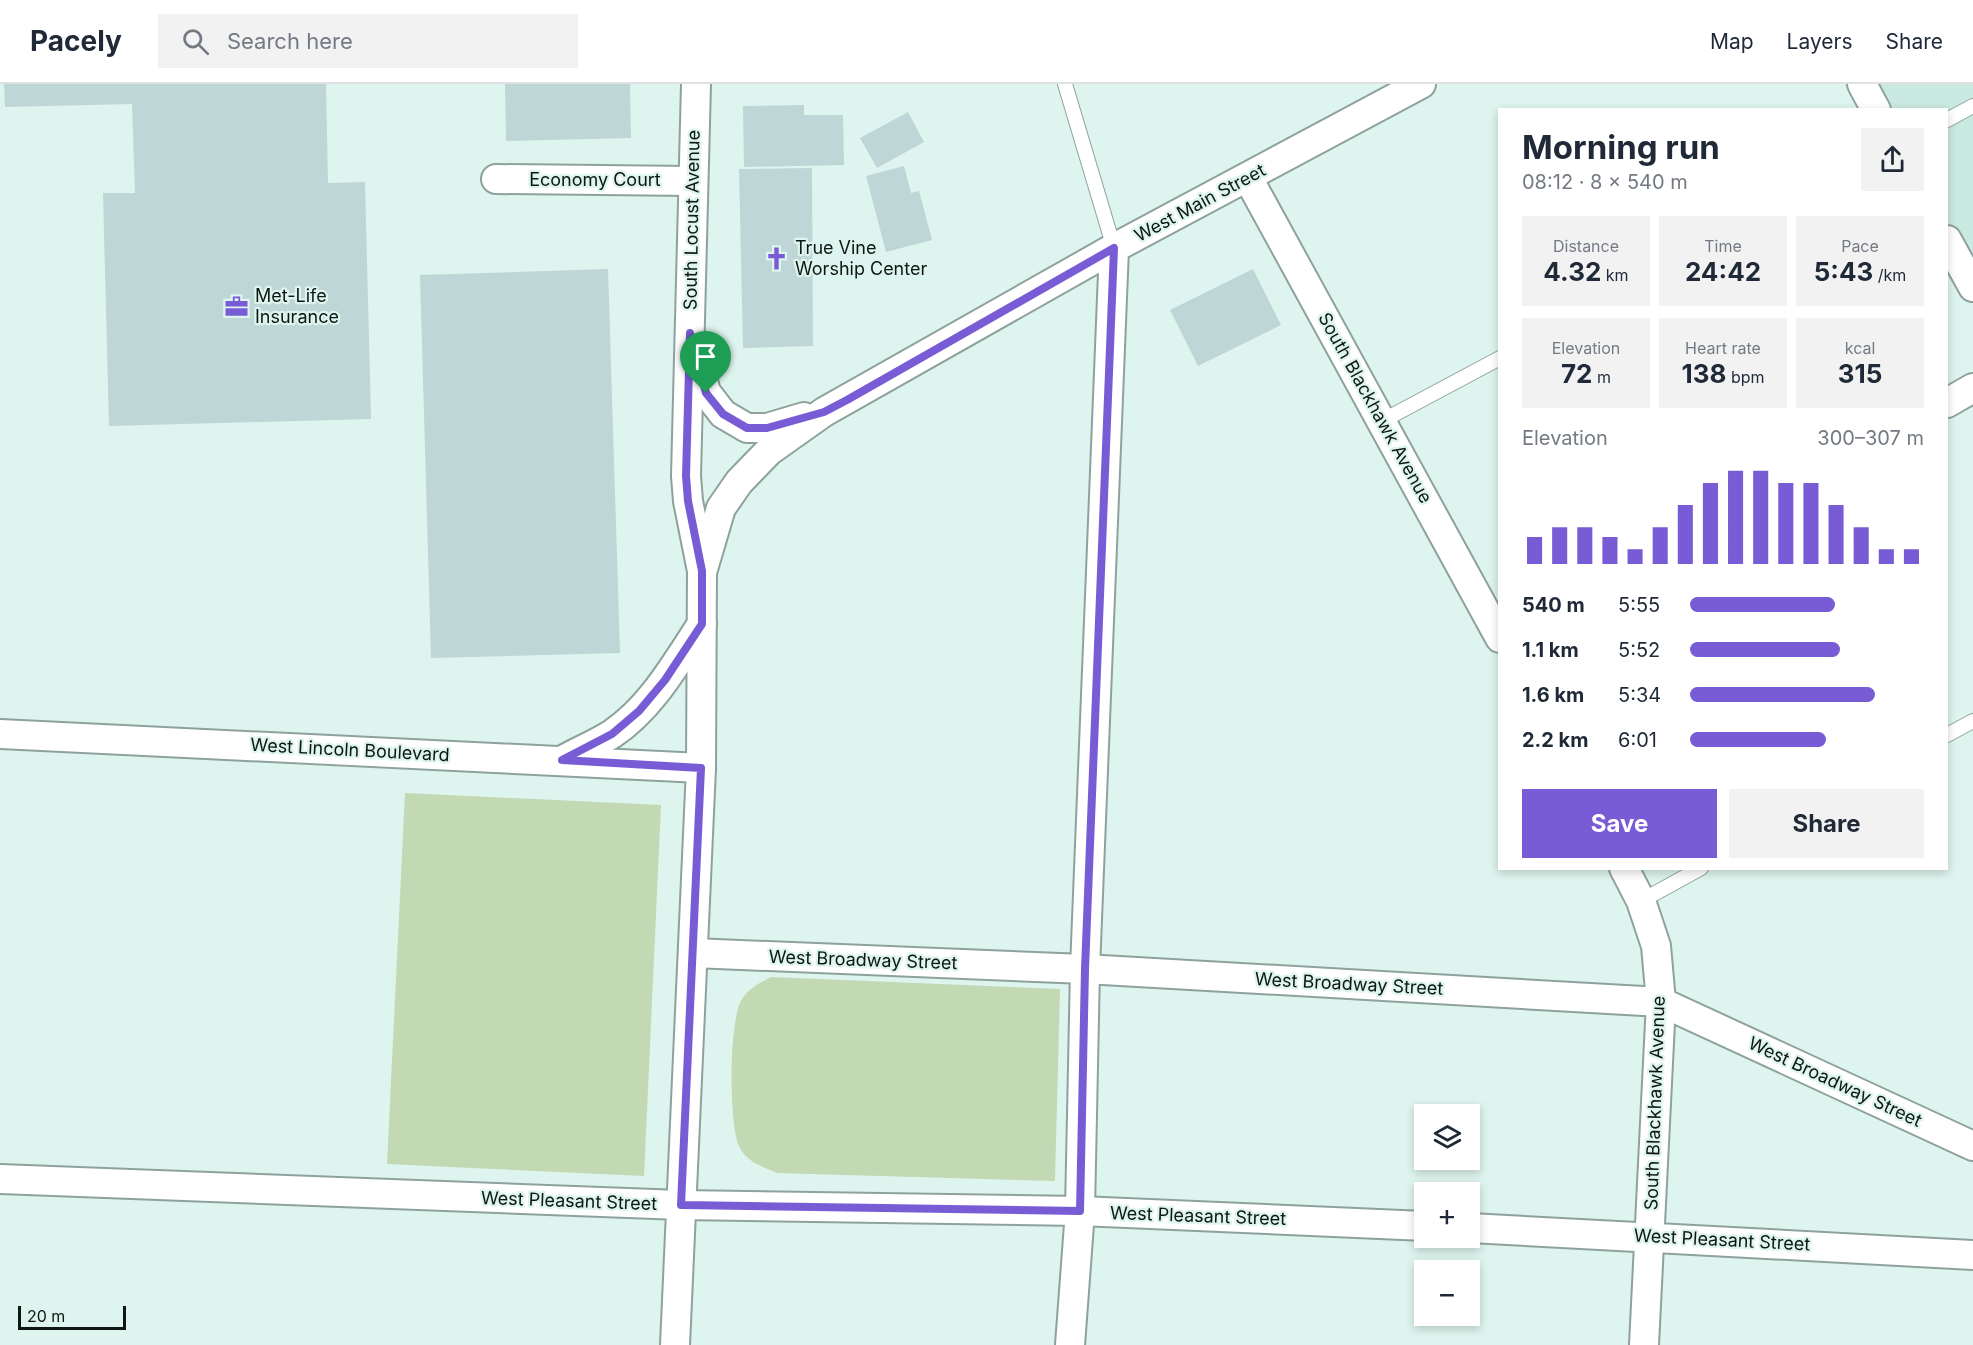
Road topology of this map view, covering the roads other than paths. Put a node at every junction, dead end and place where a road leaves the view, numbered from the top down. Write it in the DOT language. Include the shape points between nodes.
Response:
graph roads {
  1 [pos="696,84"];
  2 [pos="1065,84"];
  3 [pos="1422,84"];
  4 [pos="1862,84"];
  5 [pos="1973,106"];
  6 [pos="1875,108"];
  7 [pos="1948,119"];
  8 [pos="1248,178"];
  9 [pos="496,179"];
  10 [pos="693,180"];
  11 [pos="1948,242"];
  12 [pos="1114,248"];
  13 [pos="1973,287"];
  14 [pos="690,333"];
  15 [pos="1498,359"];
  16 [pos="1973,388"];
  17 [pos="1948,402"];
  18 [pos="824,412"];
  19 [pos="1382,421"];
  20 [pos="702,571"];
  21 [pos="702,624"];
  22 [pos="1498,634"];
  23 [pos="1973,721"];
  24 [pos="0,734"];
  25 [pos="1948,734"];
  26 [pos="562,760"];
  27 [pos="701,768"];
  28 [pos="1625,870"];
  29 [pos="1697,870"];
  30 [pos="1641,901"];
  31 [pos="693,954"];
  32 [pos="1085,969"];
  33 [pos="1661,1002"];
  34 [pos="1973,1146"];
  35 [pos="0,1179"];
  36 [pos="681,1205"];
  37 [pos="1080,1211"];
  38 [pos="1414,1226"];
  39 [pos="1480,1228"];
  40 [pos="1651,1236"];
  41 [pos="1973,1255"];
  42 [pos="675,1345"];
  43 [pos="1071,1345"];
  44 [pos="1644,1345"];
  1 -- 10 [label="street, South Locust Avenue"];
  2 -- 12 [label="lane"];
  3 -- 8 [label="street, West Main Street"];
  4 -- 6 [label="street"];
  5 -- 7 [label="lane"];
  8 -- 12 [label="street, West Main Street"];
  8 -- 19 [label="street, South Blackhawk Avenue"];
  9 -- 10 [label="street, Economy Court"];
  10 -- 14 [label="street, South Locust Avenue"];
  11 -- 13 [label="street"];
  12 -- 18 [label="street, West Main Street"];
  12 -- 32 [label="street"];
  14 -- 18 [label="street" via="706,393 723,414 747,428 767,428"];
  14 -- 20 [label="street, South Locust Avenue" via="686,476"];
  15 -- 19 [label="lane"];
  16 -- 17 [label="street"];
  18 -- 20 [label="street, South Locust Avenue" via="770,451 739,482 722,508"];
  19 -- 22 [label="street, South Blackhawk Avenue"];
  20 -- 21 [label="street, South Locust Avenue"];
  21 -- 26 [label="street" via="639,711 612,734"];
  21 -- 27 [label="street, South Locust Avenue"];
  23 -- 25 [label="lane"];
  24 -- 26 [label="street, West Lincoln Boulevard"];
  26 -- 27 [label="street, West Lincoln Boulevard"];
  27 -- 31 [label="street, South Locust Avenue"];
  28 -- 30 [label="street, South Blackhawk Avenue"];
  29 -- 30 [label="lane"];
  30 -- 33 [label="street, South Blackhawk Avenue" via="1656,946"];
  31 -- 32 [label="street, West Broadway Street"];
  31 -- 36 [label="street, South Locust Avenue"];
  32 -- 33 [label="street, West Broadway Street"];
  32 -- 37 [label="street"];
  33 -- 34 [label="street, West Broadway Street"];
  33 -- 40 [label="street, South Blackhawk Avenue"];
  35 -- 36 [label="street, West Pleasant Street"];
  36 -- 37 [label="street, West Pleasant Street"];
  36 -- 42 [label="street, South Locust Avenue"];
  37 -- 38 [label="street, West Pleasant Street"];
  37 -- 43 [label="street"];
  39 -- 40 [label="street, West Pleasant Street"];
  40 -- 41 [label="street, West Pleasant Street"];
  40 -- 44 [label="street, South Blackhawk Avenue"];
}
